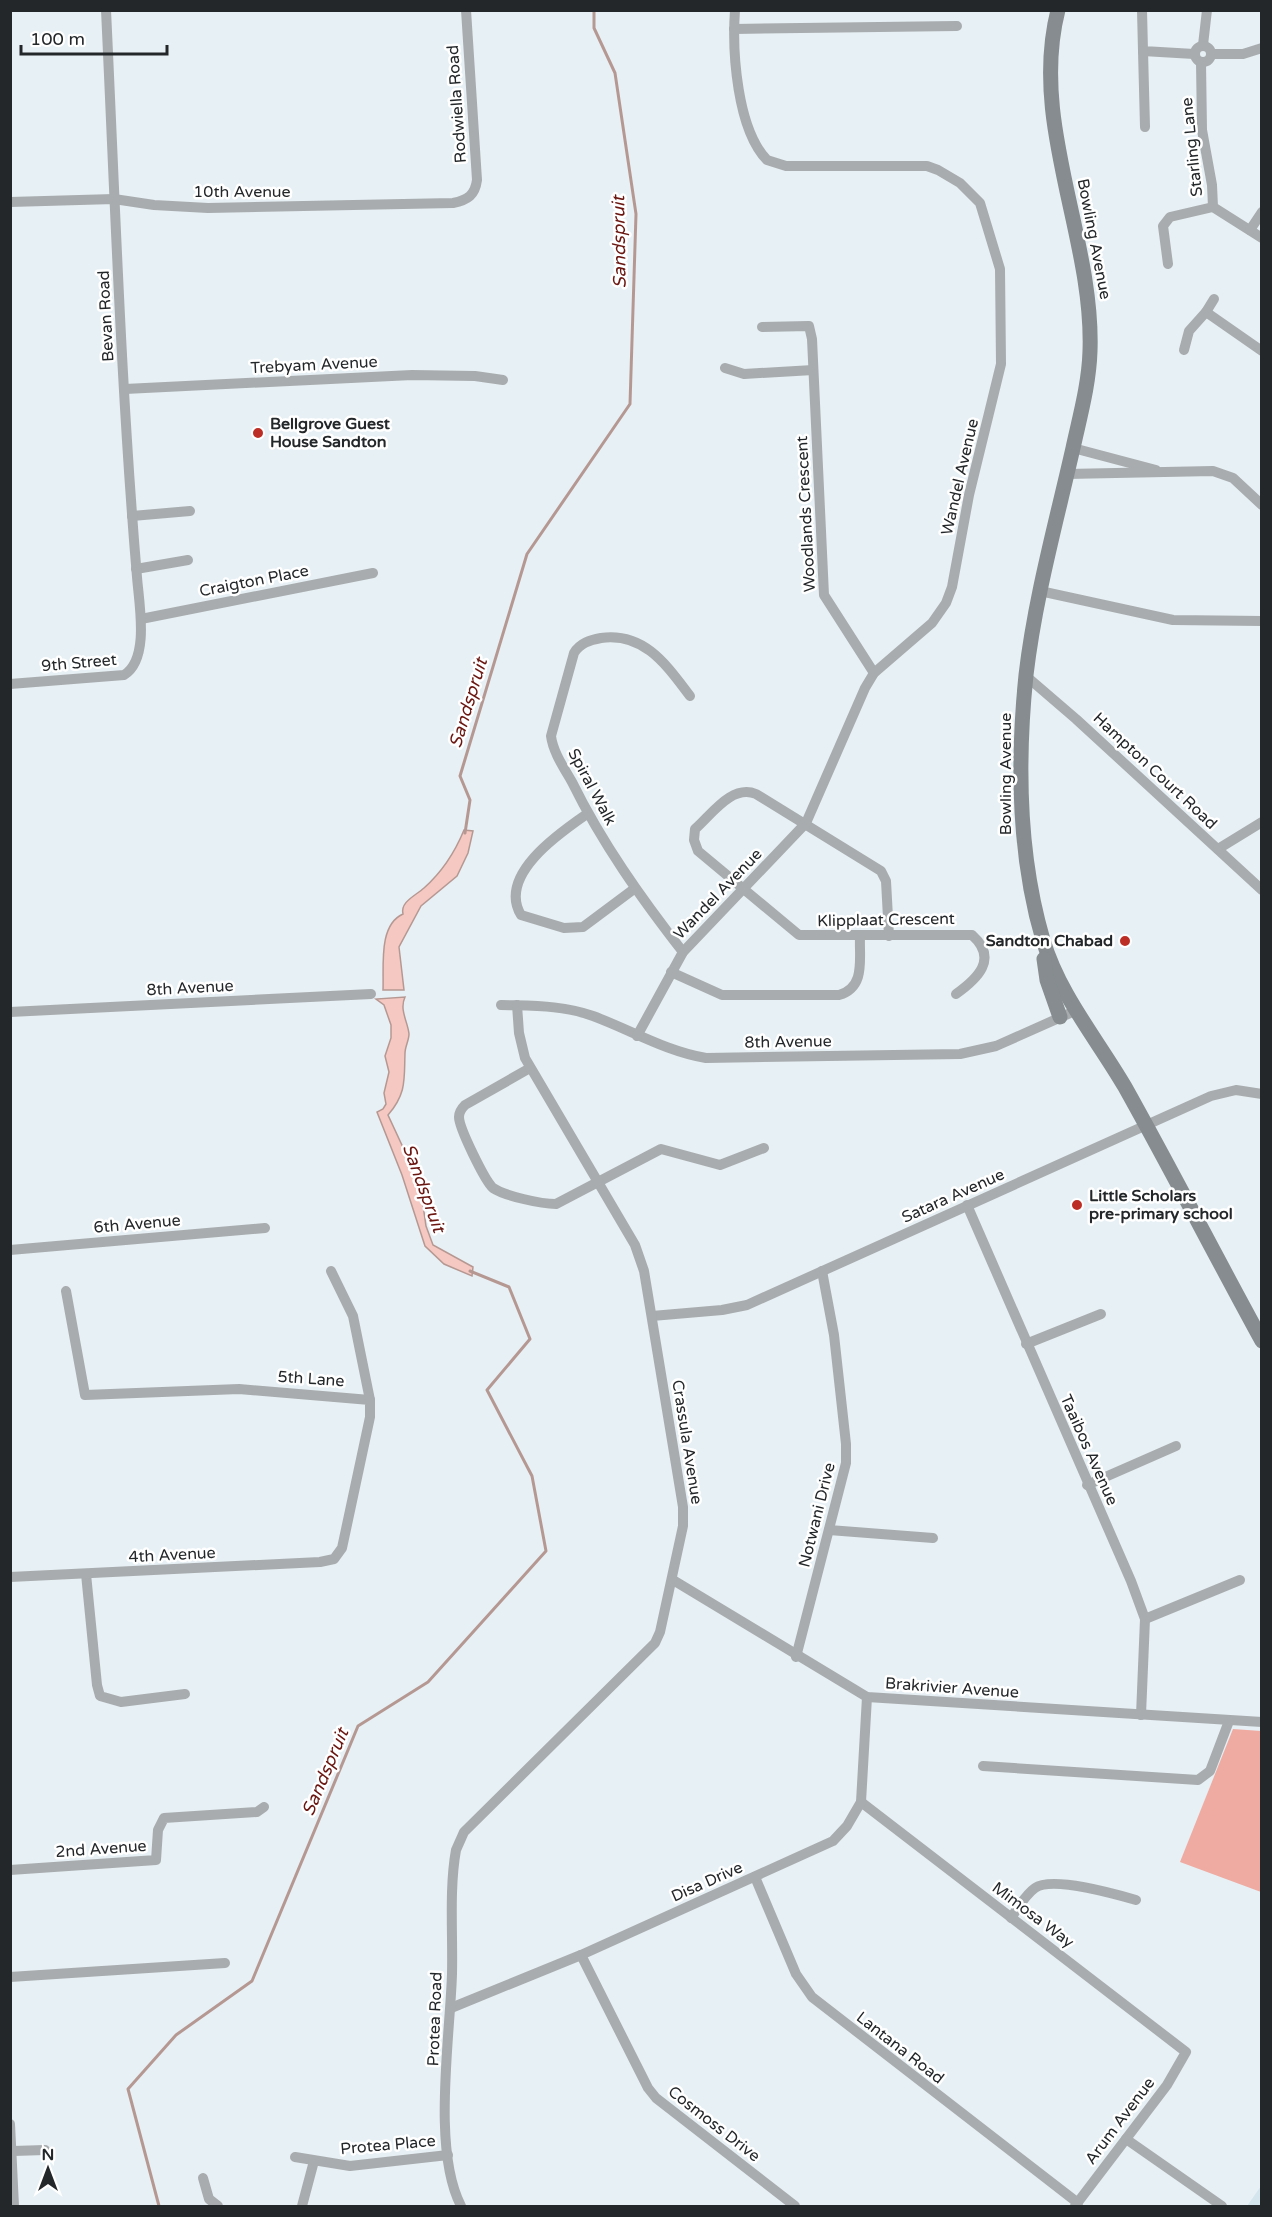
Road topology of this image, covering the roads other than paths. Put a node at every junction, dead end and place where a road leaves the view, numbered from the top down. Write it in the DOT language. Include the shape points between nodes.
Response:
graph roads {
  1 [pos="114,10"];
  2 [pos="466,10"];
  3 [pos="735,10"];
  4 [pos="1047,10"];
  5 [pos="1058,10"];
  6 [pos="1142,10"];
  7 [pos="1207,10"];
  8 [pos="106,11"];
  9 [pos="957,26"];
  10 [pos="734,29"];
  11 [pos="1262,48"];
  12 [pos="1208,49"];
  13 [pos="1143,51"];
  14 [pos="1198,58"];
  15 [pos="1145,127"];
  16 [pos="1059,158"];
  17 [pos="472,195"];
  18 [pos="114,199"];
  19 [pos="10,202"];
  20 [pos="1213,207"];
  21 [pos="1262,213"];
  22 [pos="1250,230"];
  23 [pos="1262,238"];
  24 [pos="1168,264"];
  25 [pos="1214,299"];
  26 [pos="1206,312"];
  27 [pos="762,327"];
  28 [pos="1184,350"];
  29 [pos="1262,351"];
  30 [pos="725,368"];
  31 [pos="813,370"];
  32 [pos="503,380"];
  33 [pos="125,389"];
  34 [pos="1073,448"];
  35 [pos="1157,471"];
  36 [pos="1067,474"];
  37 [pos="1262,505"];
  38 [pos="189,511"];
  39 [pos="132,516"];
  40 [pos="188,560"];
  41 [pos="136,568"];
  42 [pos="373,573"];
  43 [pos="1040,591"];
  44 [pos="141,619"];
  45 [pos="1262,621"];
  46 [pos="874,673"];
  47 [pos="1026,676"];
  48 [pos="10,684"];
  49 [pos="690,696"];
  50 [pos="588,814"];
  51 [pos="1262,822"];
  52 [pos="806,823"];
  53 [pos="1218,849"];
  54 [pos="634,889"];
  55 [pos="744,889"];
  56 [pos="1262,890"];
  57 [pos="889,936"];
  58 [pos="860,937"];
  59 [pos="1043,940"];
  60 [pos="683,952"];
  61 [pos="671,972"];
  62 [pos="371,994"];
  63 [pos="956,994"];
  64 [pos="501,1005"];
  65 [pos="517,1005"];
  66 [pos="1077,1010"];
  67 [pos="10,1012"];
  68 [pos="1060,1017"];
  69 [pos="637,1036"];
  70 [pos="530,1068"];
  71 [pos="1262,1094"];
  72 [pos="1147,1126"];
  73 [pos="764,1148"];
  74 [pos="599,1183"];
  75 [pos="967,1205"];
  76 [pos="265,1228"];
  77 [pos="10,1250"];
  78 [pos="331,1271"];
  79 [pos="822,1271"];
  80 [pos="66,1291"];
  81 [pos="1101,1314"];
  82 [pos="652,1316"];
  83 [pos="1262,1341"];
  84 [pos="1026,1344"];
  85 [pos="370,1400"];
  86 [pos="1176,1446"];
  87 [pos="1087,1485"];
  88 [pos="829,1530"];
  89 [pos="933,1538"];
  90 [pos="86,1574"];
  91 [pos="10,1577"];
  92 [pos="673,1580"];
  93 [pos="1240,1580"];
  94 [pos="1145,1619"];
  95 [pos="796,1657"];
  96 [pos="185,1694"];
  97 [pos="867,1697"];
  98 [pos="1141,1715"];
  99 [pos="1229,1721"];
  100 [pos="1262,1722"];
  101 [pos="983,1766"];
  102 [pos="861,1802"];
  103 [pos="264,1807"];
  104 [pos="464,1832"];
  105 [pos="10,1870"];
  106 [pos="755,1877"];
  107 [pos="1136,1900"];
  108 [pos="1011,1918"];
  109 [pos="581,1955"];
  110 [pos="225,1963"];
  111 [pos="10,1977"];
  112 [pos="451,2008"];
  113 [pos="1186,2052"];
  114 [pos="10,2124"];
  115 [pos="1126,2139"];
  116 [pos="45,2150"];
  117 [pos="12,2151"];
  118 [pos="448,2155"];
  119 [pos="295,2157"];
  120 [pos="314,2161"];
  121 [pos="203,2178"];
  122 [pos="1076,2205"];
  123 [pos="14,2206"];
  124 [pos="218,2206"];
  125 [pos="302,2206"];
  126 [pos="461,2206"];
  127 [pos="795,2206"];
  128 [pos="1222,2206"];
  1 -- 8 [label="street"];
  2 -- 17 [label="street, Rodwiella Road" via="477,180"];
  3 -- 10 [label="street, Wandel Avenue"];
  4 -- 16 [label="main road, Bowling Avenue" via="1042,77 1052,144"];
  5 -- 16 [label="main road, Bowling Avenue" via="1050,66"];
  6 -- 13 [label="street"];
  7 -- 12 [label="street"];
  8 -- 18 [label="street, Bevan Road"];
  9 -- 10 [label="street"];
  10 -- 46 [label="street, Wandel Avenue" via="738,91 753,137 767,160 786,166 927,166 938,170 960,183 980,203 1000,269 1001,364 969,495 952,587 932,623"];
  11 -- 12 [label="street" via="1243,54"];
  12 -- 14 [label="street" via="1209,60"];
  13 -- 14 [label="street"];
  13 -- 15 [label="street"];
  14 -- 20 [label="street, Starling Lane"];
  16 -- 34 [label="main road, Bowling Avenue" via="1084,268 1090,317 1088,374"];
  17 -- 18 [label="street, 10th Avenue" via="453,202 269,208 154,206"];
  18 -- 19 [label="street, 10th Avenue"];
  18 -- 33 [label="street, Bevan Road"];
  20 -- 22 [label="street, Starling Lane"];
  20 -- 24 [label="street" via="1170,217 1163,226"];
  21 -- 22 [label="street"];
  22 -- 23 [label="street, Starling Lane"];
  25 -- 26 [label="street"];
  26 -- 28 [label="street" via="1189,331"];
  26 -- 29 [label="street"];
  27 -- 31 [label="street, Woodlands Crescent" via="806,325 812,339"];
  30 -- 31 [label="street" via="744,374"];
  31 -- 46 [label="street, Woodlands Crescent" via="824,595"];
  32 -- 33 [label="street, Trebyam Avenue" via="430,375"];
  33 -- 39 [label="street, Bevan Road"];
  34 -- 35 [label="street"];
  34 -- 36 [label="main road, Bowling Avenue"];
  35 -- 36 [label="street"];
  35 -- 37 [label="street" via="1221,472"];
  36 -- 43 [label="main road, Bowling Avenue"];
  38 -- 39 [label="street"];
  39 -- 41 [label="street, Bevan Road"];
  40 -- 41 [label="street"];
  41 -- 44 [label="street, Bevan Road"];
  42 -- 44 [label="street, Craigton Place"];
  43 -- 45 [label="street" via="1173,620"];
  43 -- 47 [label="main road, Bowling Avenue"];
  44 -- 48 [label="street, 9th Street" via="138,661 124,675"];
  46 -- 52 [label="street, Wandel Avenue"];
  47 -- 53 [label="street, Hampton Court Road"];
  47 -- 59 [label="main road, Bowling Avenue" via="1021,797 1028,872"];
  49 -- 50 [label="street, Spiral Walk" via="658,655 635,641 608,637 577,648 551,736"];
  50 -- 54 [label="street, Spiral Walk"];
  50 -- 54 [label="street" via="544,845 519,881 518,911 523,917 564,928 583,927"];
  51 -- 53 [label="street"];
  52 -- 55 [label="street, Wandel Avenue"];
  52 -- 55 [label="street, Klipplaat Crescent" via="756,794 741,791 695,829 698,851"];
  52 -- 57 [label="street" via="881,871 886,881"];
  53 -- 56 [label="street, Hampton Court Road"];
  54 -- 60 [label="street, Spiral Walk"];
  55 -- 58 [label="street, Klipplaat Crescent" via="799,935"];
  55 -- 60 [label="street, Wandel Avenue"];
  57 -- 58 [label="street, Klipplaat Crescent"];
  57 -- 63 [label="street, Klipplaat Crescent" via="972,935 980,945 983,965 976,981"];
  58 -- 61 [label="street" via="858,981 839,995 722,995"];
  59 -- 66 [label="main road, Bowling Avenue"];
  59 -- 68 [label="main road" via="1045,971"];
  60 -- 61 [label="street, Wandel Avenue"];
  61 -- 69 [label="street, Wandel Avenue"];
  62 -- 67 [label="street, 8th Avenue"];
  64 -- 65 [label="street, 8th Avenue"];
  65 -- 69 [label="street, 8th Avenue" via="569,1010"];
  65 -- 70 [label="street, Crassula Avenue" via="519,1033"];
  66 -- 68 [label="street, 8th Avenue"];
  66 -- 72 [label="main road, Bowling Avenue"];
  68 -- 69 [label="street, 8th Avenue" via="996,1046 938,1056 706,1058 686,1055"];
  70 -- 74 [label="street, Crassula Avenue"];
  70 -- 74 [label="street" via="462,1108 460,1121 487,1180 501,1192 549,1204 562,1202"];
  71 -- 72 [label="street, Satara Avenue" via="1226,1091"];
  72 -- 75 [label="street, Satara Avenue"];
  72 -- 83 [label="main road, Bowling Avenue"];
  73 -- 74 [label="street" via="720,1165 661,1149"];
  74 -- 82 [label="street, Crassula Avenue" via="634,1245 644,1271"];
  75 -- 79 [label="street, Satara Avenue"];
  75 -- 84 [label="street, Taaibos Avenue"];
  76 -- 77 [label="street, 6th Avenue"];
  78 -- 85 [label="street" via="353,1316"];
  79 -- 82 [label="street, Satara Avenue" via="747,1305"];
  79 -- 88 [label="street, Notwani Drive" via="834,1335 846,1444 844,1478"];
  80 -- 85 [label="street, 5th Lane" via="85,1395 239,1389"];
  81 -- 84 [label="street"];
  82 -- 92 [label="street, Crassula Avenue" via="684,1514"];
  84 -- 87 [label="street, Taaibos Avenue"];
  85 -- 90 [label="street, 4th Avenue" via="370,1417 342,1548 334,1559"];
  86 -- 87 [label="street"];
  87 -- 94 [label="street, Taaibos Avenue"];
  88 -- 89 [label="street"];
  88 -- 95 [label="street, Notwani Drive"];
  90 -- 91 [label="street, 4th Avenue"];
  90 -- 96 [label="street" via="100,1696 121,1702"];
  92 -- 95 [label="street, Brakrivier Avenue"];
  92 -- 104 [label="street, Crassula Avenue" via="655,1643"];
  93 -- 94 [label="street"];
  94 -- 98 [label="street, Taaibos Avenue"];
  95 -- 97 [label="street, Brakrivier Avenue"];
  97 -- 98 [label="street, Brakrivier Avenue"];
  97 -- 102 [label="street, Disa Drive"];
  98 -- 99 [label="street, Brakrivier Avenue"];
  99 -- 100 [label="street, Brakrivier Avenue"];
  99 -- 101 [label="street" via="1210,1771 1198,1780"];
  102 -- 106 [label="street, Disa Drive" via="847,1826 827,1845"];
  102 -- 108 [label="street, Mimosa Way"];
  103 -- 105 [label="street, 2nd Avenue" via="256,1812 164,1818 158,1830 156,1860"];
  104 -- 112 [label="street, Protea Road" via="454,1857"];
  106 -- 109 [label="street, Disa Drive"];
  106 -- 122 [label="street, Lantana Road" via="796,1974 812,1997"];
  107 -- 108 [label="street" via="1104,1891 1047,1884 1035,1887"];
  108 -- 113 [label="street, Mimosa Way"];
  109 -- 112 [label="street, Disa Drive"];
  109 -- 127 [label="street, Cosmoss Drive" via="656,2098"];
  110 -- 111 [label="street"];
  112 -- 118 [label="street, Protea Road"];
  113 -- 115 [label="street, Arum Avenue" via="1167,2085"];
  114 -- 117 [label="street"];
  115 -- 122 [label="street, Arum Avenue"];
  115 -- 128 [label="street"];
  116 -- 117 [label="street"];
  117 -- 123 [label="street"];
  118 -- 120 [label="street, Protea Place" via="350,2166"];
  118 -- 126 [label="street, Protea Road"];
  119 -- 120 [label="street, Protea Place"];
  120 -- 125 [label="street"];
  121 -- 124 [label="street" via="209,2199"];
}
